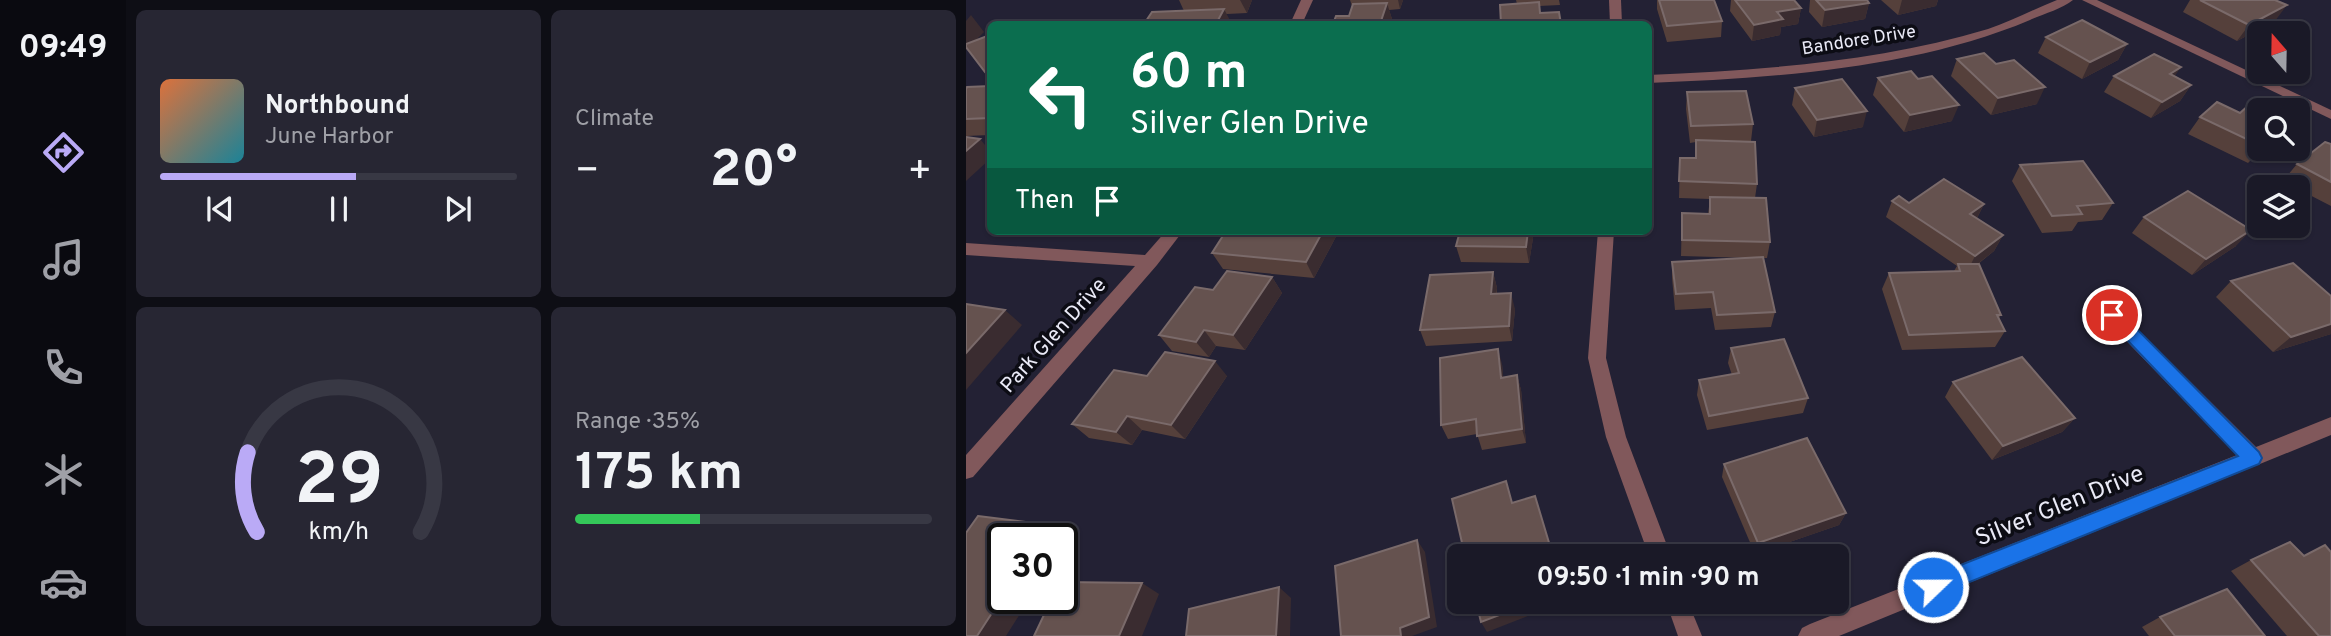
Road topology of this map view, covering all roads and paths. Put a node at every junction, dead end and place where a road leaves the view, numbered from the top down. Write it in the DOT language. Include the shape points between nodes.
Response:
graph roads {
  1 [pos="1307,0"];
  2 [pos="1615,0"];
  3 [pos="2067,0"];
  4 [pos="2088,0"];
  5 [pos="1297,21"];
  6 [pos="1616,21"];
  7 [pos="1652,79"];
  8 [pos="2331,115"];
  9 [pos="1172,235"];
  10 [pos="1606,235"];
  11 [pos="966,249"];
  12 [pos="1151,261"];
  13 [pos="2112,315"];
  14 [pos="2331,426"];
  15 [pos="2253,458"];
  16 [pos="966,470"];
  17 [pos="1656,544"];
  18 [pos="1682,614"];
  19 [pos="1690,636"];
  20 [pos="1810,636"];
  1 -- 5 [label="street"];
  2 -- 6 [label="street"];
  3 -- 7 [label="street, Bandore Drive" via="1993,31 1912,51 1766,74"];
  4 -- 8 [label="street"];
  9 -- 12 [label="street, Park Glen Drive"];
  10 -- 17 [label="street" via="1597,358 1616,437"];
  11 -- 12 [label="street"];
  12 -- 16 [label="street, Park Glen Drive"];
  13 -- 15 [label="street"];
  14 -- 15 [label="street, Silver Glen Drive"];
  15 -- 20 [label="street, Silver Glen Drive"];
  18 -- 19 [label="street"];
}
